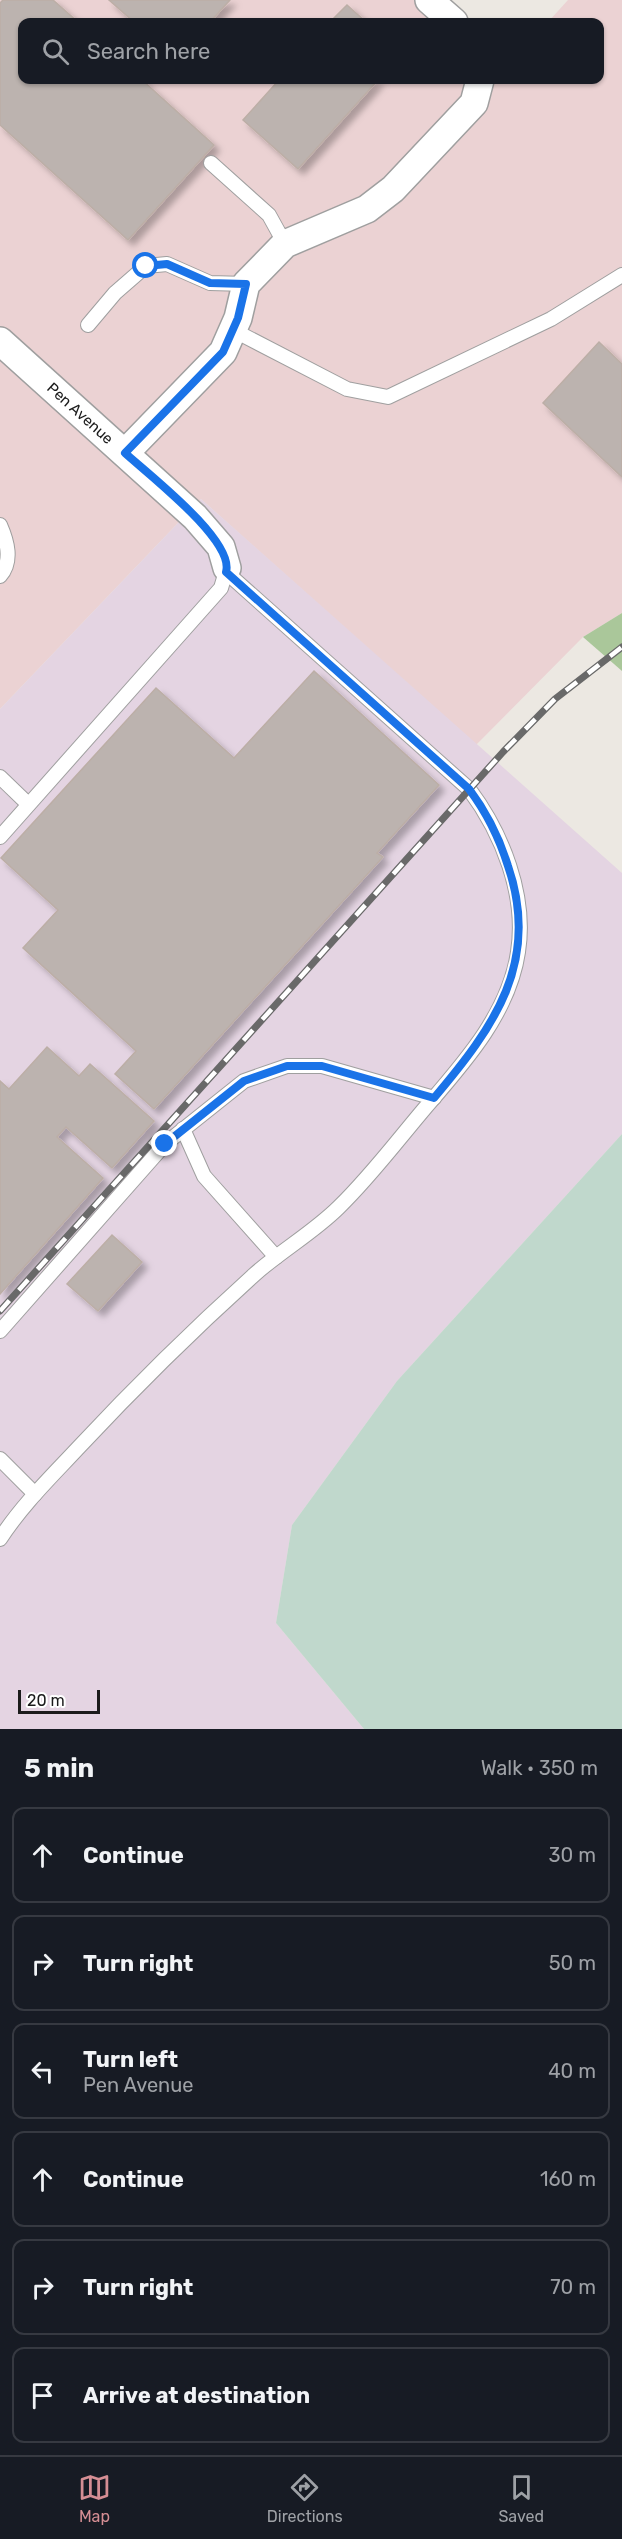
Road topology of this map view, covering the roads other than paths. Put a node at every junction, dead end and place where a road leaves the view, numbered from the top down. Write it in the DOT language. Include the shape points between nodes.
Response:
graph roads {
  1 [pos="429,0"];
  2 [pos="449,18"];
  3 [pos="479,84"];
  4 [pos="211,163"];
  5 [pos="285,244"];
  6 [pos="622,275"];
  7 [pos="246,284"];
  8 [pos="88,325"];
  9 [pos="233,330"];
  10 [pos="0,341"];
  11 [pos="125,453"];
  12 [pos="0,525"];
  13 [pos="226,570"];
  14 [pos="0,576"];
  15 [pos="0,777"];
  16 [pos="28,804"];
  17 [pos="0,837"];
  18 [pos="434,1098"];
  19 [pos="183,1129"];
  20 [pos="276,1257"];
  21 [pos="0,1331"];
  22 [pos="0,1459"];
  23 [pos="35,1494"];
  24 [pos="0,1539"];
  1 -- 2 [label="street"];
  3 -- 5 [label="street" via="474,103 393,189 368,209"];
  4 -- 5 [label="lane" via="268,215"];
  5 -- 7 [label="street"];
  6 -- 9 [label="lane" via="551,320 388,397 347,388"];
  7 -- 8 [label="lane" via="210,283 167,264 146,266 115,293"];
  7 -- 9 [label="street"];
  9 -- 11 [label="street" via="223,352"];
  10 -- 11 [label="street, Pen Avenue"];
  11 -- 13 [label="street, Pen Avenue" via="195,517 221,547"];
  12 -- 14 [label="lane" via="9,547"];
  13 -- 16 [label="lane" via="221,588"];
  13 -- 18 [label="lane" via="469,789 487,812 499,837 516,887 518,954 509,986 485,1034"];
  15 -- 16 [label="lane"];
  16 -- 17 [label="lane"];
  18 -- 19 [label="lane" via="322,1066 287,1066 244,1081"];
  18 -- 20 [label="lane" via="338,1208"];
  19 -- 20 [label="lane" via="204,1176"];
  19 -- 21 [label="lane" via="165,1144"];
  20 -- 23 [label="lane" via="122,1401"];
  22 -- 23 [label="lane"];
  23 -- 24 [label="lane"];
}
